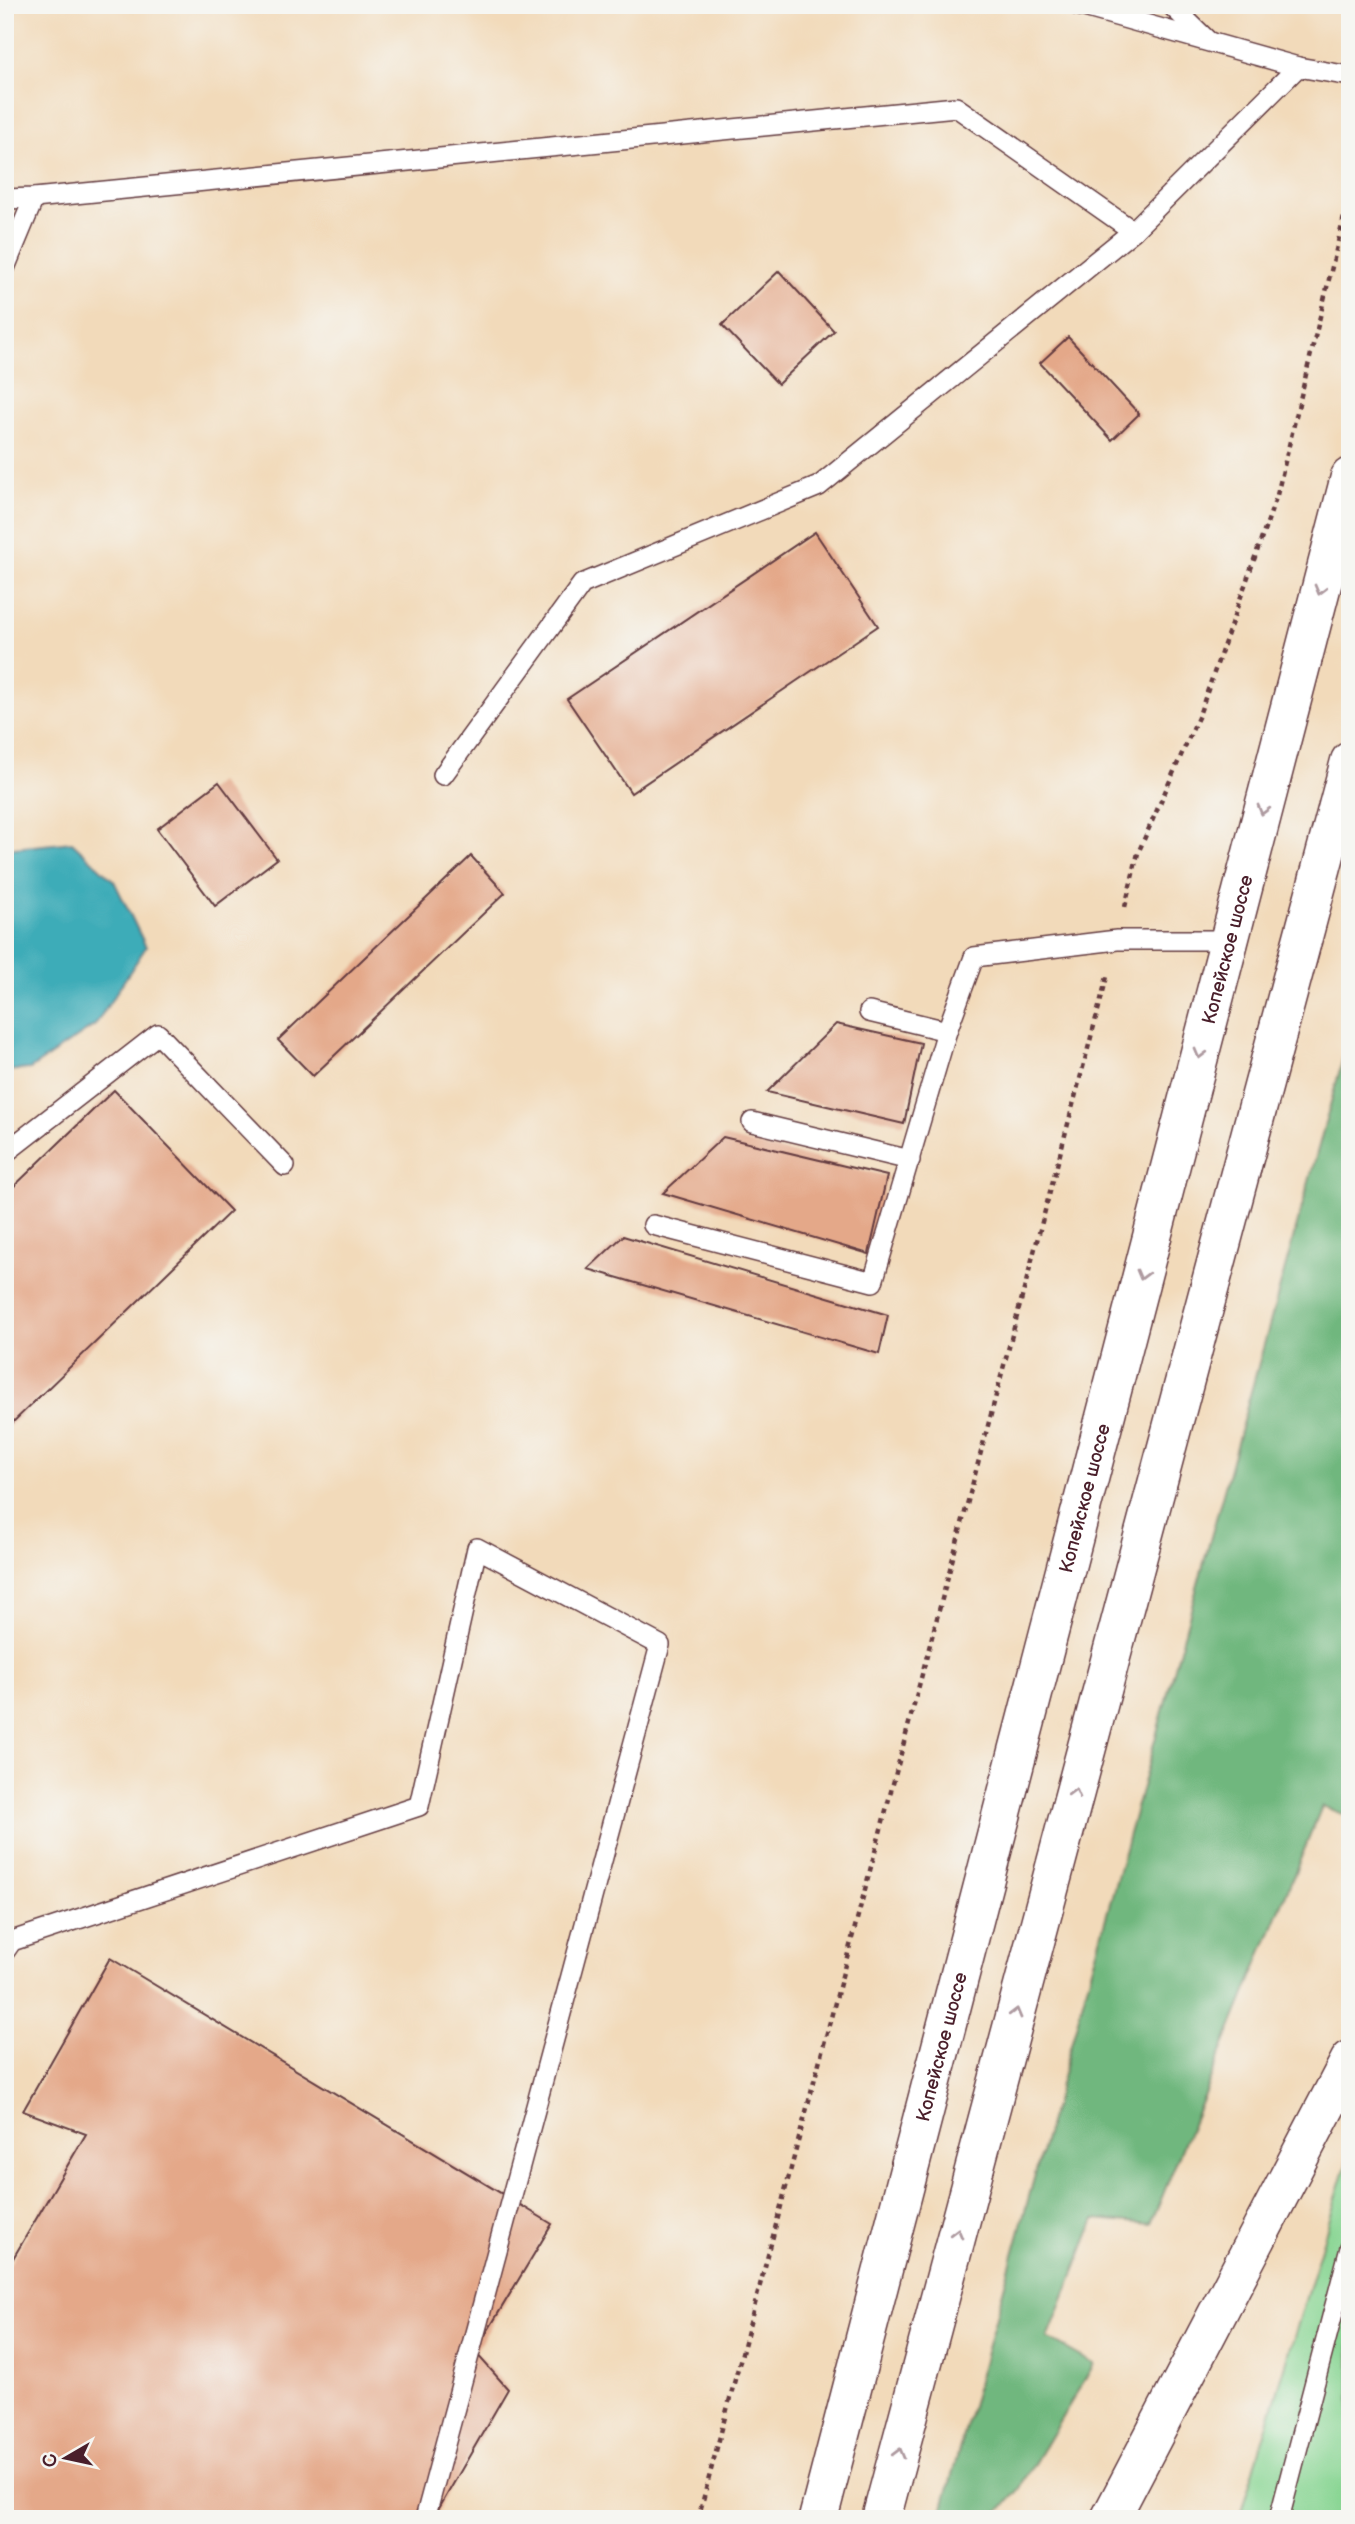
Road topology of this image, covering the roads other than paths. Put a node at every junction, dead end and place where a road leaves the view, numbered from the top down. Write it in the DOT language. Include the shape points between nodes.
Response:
graph roads {
  1 [pos="1077,5"];
  2 [pos="1171,5"];
  3 [pos="1209,42"];
  4 [pos="1298,67"];
  5 [pos="1350,76"];
  6 [pos="34,198"];
  7 [pos="5,199"];
  8 [pos="1133,232"];
  9 [pos="5,268"];
  10 [pos="1350,477"];
  11 [pos="1350,761"];
  12 [pos="443,775"];
  13 [pos="1230,940"];
  14 [pos="869,1012"];
  15 [pos="947,1031"];
  16 [pos="752,1122"];
  17 [pos="5,1153"];
  18 [pos="910,1160"];
  19 [pos="285,1166"];
  20 [pos="653,1226"];
  21 [pos="5,1951"];
  22 [pos="1350,2060"];
  23 [pos="1350,2248"];
  24 [pos="425,2519"];
  25 [pos="818,2519"];
  26 [pos="881,2519"];
  27 [pos="1110,2519"];
  28 [pos="1279,2519"];
  1 -- 3 [label="lane"];
  2 -- 3 [label="lane"];
  3 -- 4 [label="lane"];
  4 -- 5 [label="lane"];
  4 -- 8 [label="lane"];
  6 -- 7 [label="lane"];
  6 -- 8 [label="lane" via="956,107"];
  6 -- 9 [label="lane"];
  8 -- 12 [label="lane" via="819,486 582,584"];
  10 -- 13 [label="main road, Копейское шоссе, one-way"];
  26 -- 11 [label="main road, one-way"];
  13 -- 15 [label="lane" via="1117,940 974,957"];
  13 -- 25 [label="main road, Копейское шоссе, one-way"];
  14 -- 15 [label="lane"];
  15 -- 18 [label="lane"];
  16 -- 18 [label="lane"];
  17 -- 19 [label="lane" via="158,1034"];
  18 -- 20 [label="lane" via="873,1282"];
  21 -- 24 [label="lane" via="12,1941 419,1806 477,1548 660,1645"];
  22 -- 27 [label="main road"];
  23 -- 28 [label="lane"];
}
